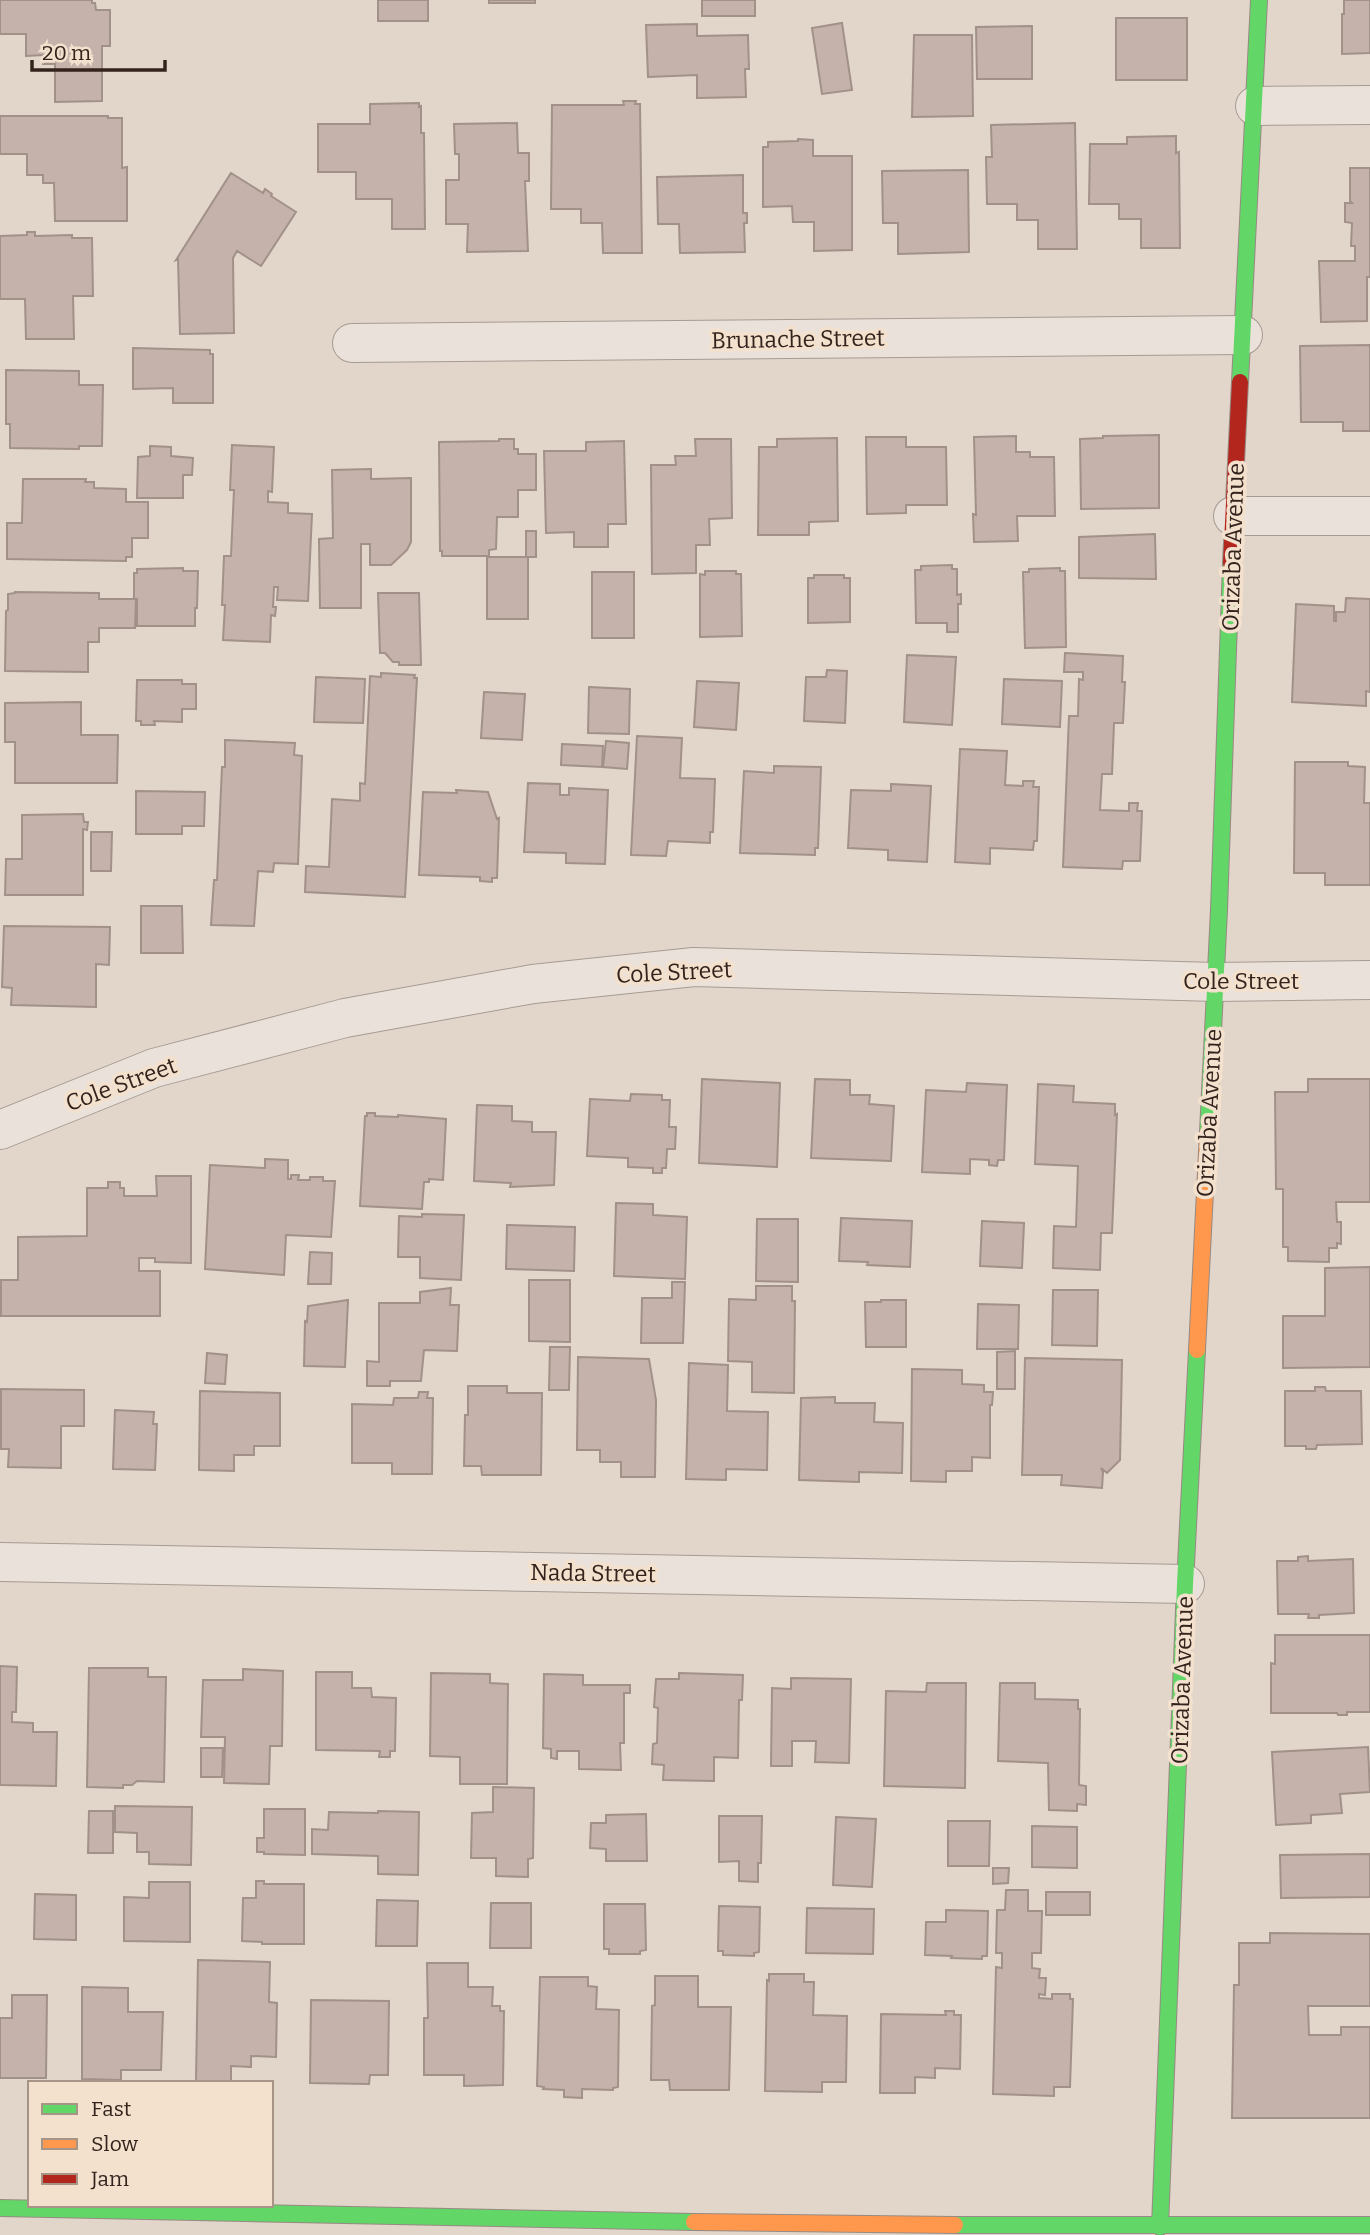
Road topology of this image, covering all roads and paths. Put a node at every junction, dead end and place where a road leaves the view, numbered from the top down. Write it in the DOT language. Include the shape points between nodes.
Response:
graph roads {
  1 [pos="1259,0"];
  2 [pos="1370,105"];
  3 [pos="1255,106"];
  4 [pos="1243,335"];
  5 [pos="352,343"];
  6 [pos="1233,516"];
  7 [pos="1370,516"];
  8 [pos="1370,980"];
  9 [pos="1215,982"];
  10 [pos="0,1130"];
  11 [pos="0,1562"];
  12 [pos="1185,1584"];
  13 [pos="0,2208"];
  14 [pos="1370,2225"];
  15 [pos="659,2227"];
  16 [pos="1160,2227"];
  1 -- 3 [label="street, Orizaba Avenue"];
  2 -- 3 [label="street"];
  3 -- 4 [label="street, Orizaba Avenue"];
  4 -- 5 [label="street, Brunache Street"];
  4 -- 6 [label="street, Orizaba Avenue"];
  6 -- 7 [label="street"];
  6 -- 9 [label="street, Orizaba Avenue"];
  8 -- 9 [label="street, Cole Street"];
  9 -- 10 [label="street, Cole Street" via="694,967 533,984 345,1018 155,1068"];
  9 -- 12 [label="street, Orizaba Avenue"];
  11 -- 12 [label="street, Nada Street"];
  12 -- 16 [label="street, Orizaba Avenue"];
  13 -- 15 [label="street"];
  14 -- 16 [label="street"];
  15 -- 16 [label="street"];
}
